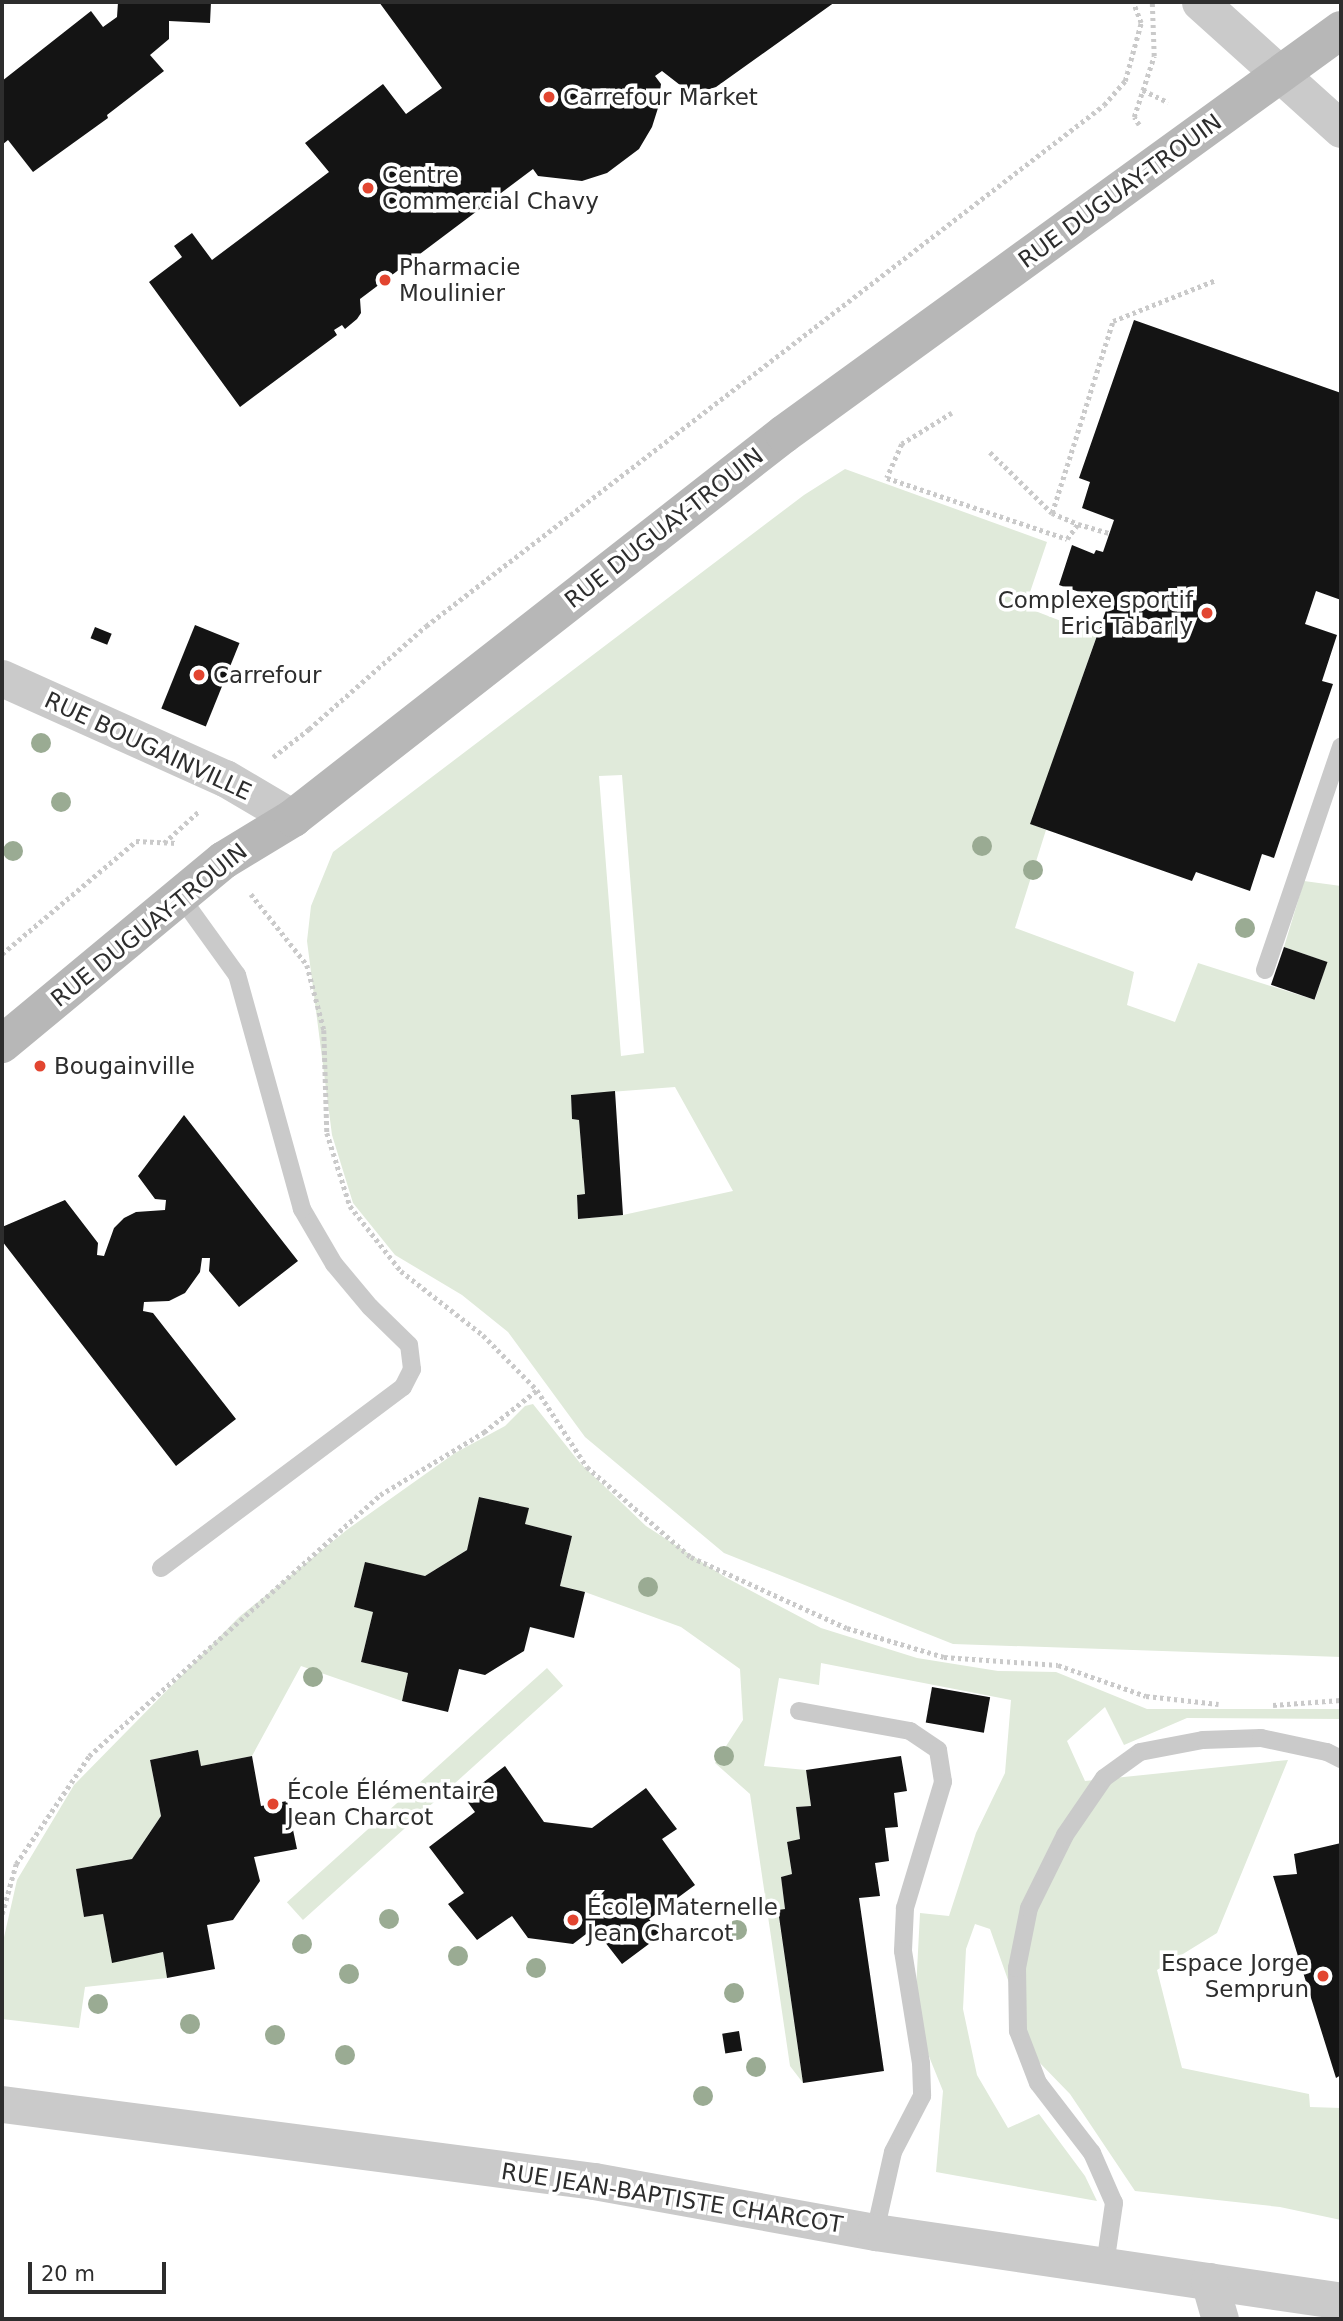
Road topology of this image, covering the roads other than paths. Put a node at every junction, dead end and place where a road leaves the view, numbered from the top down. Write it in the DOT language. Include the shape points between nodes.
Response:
graph roads {
  1 [pos="1200,2"];
  2 [pos="1341,30"];
  3 [pos="1281,75"];
  4 [pos="1341,129"];
  5 [pos="2,678"];
  6 [pos="1341,747"];
  7 [pos="293,818"];
  8 [pos="180,896"];
  9 [pos="1265,970"];
  10 [pos="2,1044"];
  11 [pos="162,1568"];
  12 [pos="799,1711"];
  13 [pos="1341,1759"];
  14 [pos="2,2104"];
  15 [pos="875,2232"];
  16 [pos="1104,2265"];
  17 [pos="1209,2281"];
  18 [pos="1341,2301"];
  19 [pos="1220,2319"];
  1 -- 3 [label="street"];
  2 -- 3 [label="main road, RUE DUGUAY-TROUIN"];
  3 -- 4 [label="street"];
  3 -- 7 [label="main road, RUE DUGUAY-TROUIN" via="784,434"];
  5 -- 7 [label="street, RUE BOUGAINVILLE" via="225,778"];
  6 -- 9 [label="lane"];
  7 -- 8 [label="main road, RUE DUGUAY-TROUIN" via="223,860"];
  8 -- 10 [label="main road, RUE DUGUAY-TROUIN"];
  8 -- 11 [label="lane" via="237,975 302,1209 334,1264 409,1345 412,1369 403,1387"];
  12 -- 15 [label="lane" via="910,1731 938,1750 943,1782 905,1908 903,1951 922,2096 893,2152"];
  13 -- 16 [label="lane" via="1261,1738 1203,1740 1140,1752 1104,1778 1065,1835 1029,1908 1017,1968 1018,2031 1038,2083 1092,2153 1114,2203"];
  14 -- 15 [label="street, RUE JEAN-BAPTISTE CHARCOT" via="594,2181"];
  15 -- 16 [label="street, RUE JEAN-BAPTISTE CHARCOT"];
  16 -- 17 [label="street, RUE JEAN-BAPTISTE CHARCOT"];
  17 -- 18 [label="street, RUE JEAN-BAPTISTE CHARCOT"];
  17 -- 19 [label="street"];
}
